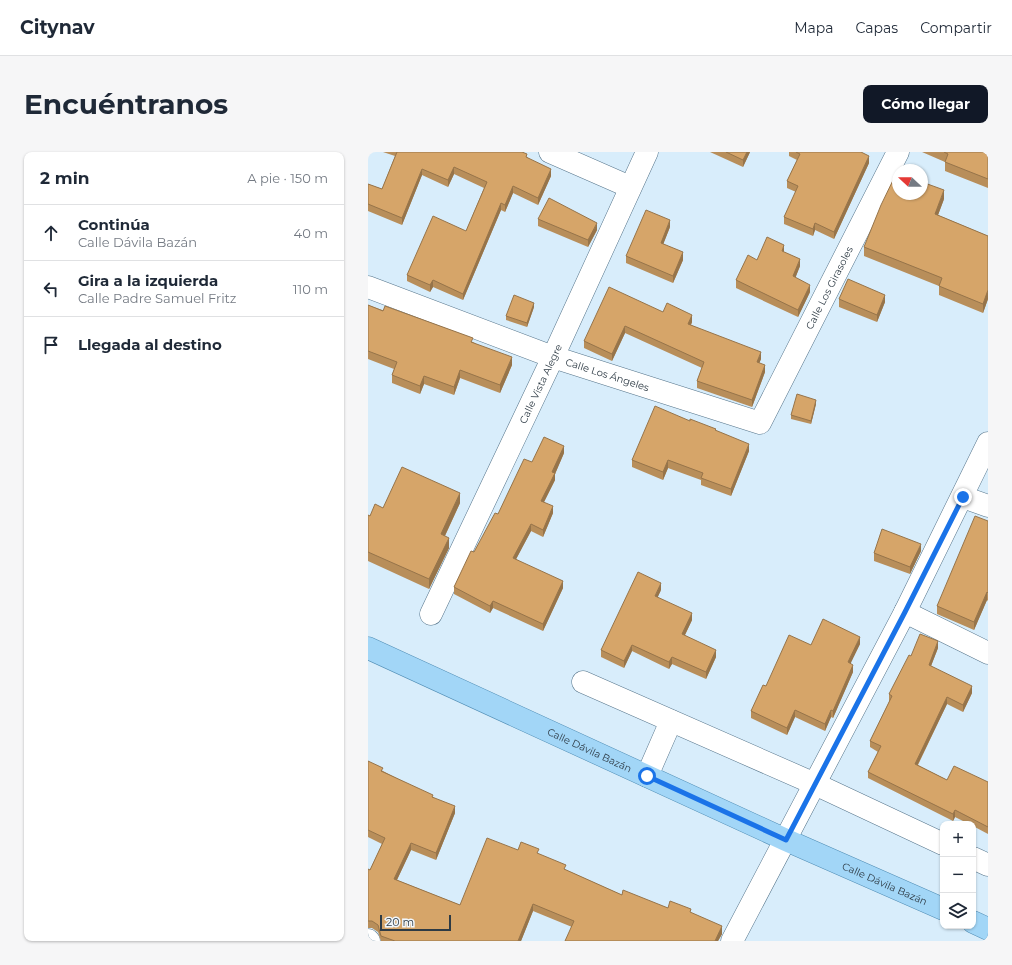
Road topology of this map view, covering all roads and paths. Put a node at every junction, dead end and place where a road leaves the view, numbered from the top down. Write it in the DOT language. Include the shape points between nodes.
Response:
graph roads {
  1 [pos="550,152"];
  2 [pos="647,152"];
  3 [pos="898,152"];
  4 [pos="630,188"];
  5 [pos="368,287"];
  6 [pos="553,357"];
  7 [pos="760,423"];
  8 [pos="988,443"];
  9 [pos="963,497"];
  10 [pos="988,506"];
  11 [pos="905,612"];
  12 [pos="431,614"];
  13 [pos="368,648"];
  14 [pos="988,653"];
  15 [pos="583,682"];
  16 [pos="671,721"];
  17 [pos="647,776"];
  18 [pos="815,784"];
  19 [pos="786,840"];
  20 [pos="940,843"];
  21 [pos="976,859"];
  22 [pos="988,865"];
  23 [pos="940,908"];
  24 [pos="976,923"];
  25 [pos="988,929"];
  26 [pos="733,940"];
  1 -- 4 [label="street"];
  2 -- 4 [label="street, Calle Vista Alegre"];
  3 -- 7 [label="street, Calle Los Girasoles"];
  4 -- 6 [label="street, Calle Vista Alegre"];
  5 -- 6 [label="street, Calle Los Ángeles"];
  6 -- 7 [label="street, Calle Los Ángeles"];
  6 -- 12 [label="street, Calle Vista Alegre"];
  8 -- 9 [label="street"];
  9 -- 10 [label="street"];
  9 -- 11 [label="street"];
  11 -- 14 [label="street"];
  11 -- 18 [label="street"];
  13 -- 17 [label="main road, Calle Dávila Bazán"];
  15 -- 16 [label="street"];
  16 -- 17 [label="street"];
  16 -- 18 [label="street"];
  17 -- 19 [label="main road, Calle Dávila Bazán"];
  18 -- 19 [label="street"];
  18 -- 20 [label="street"];
  19 -- 23 [label="main road, Calle Dávila Bazán"];
  19 -- 26 [label="street"];
  21 -- 22 [label="street"];
  24 -- 25 [label="main road"];
}
